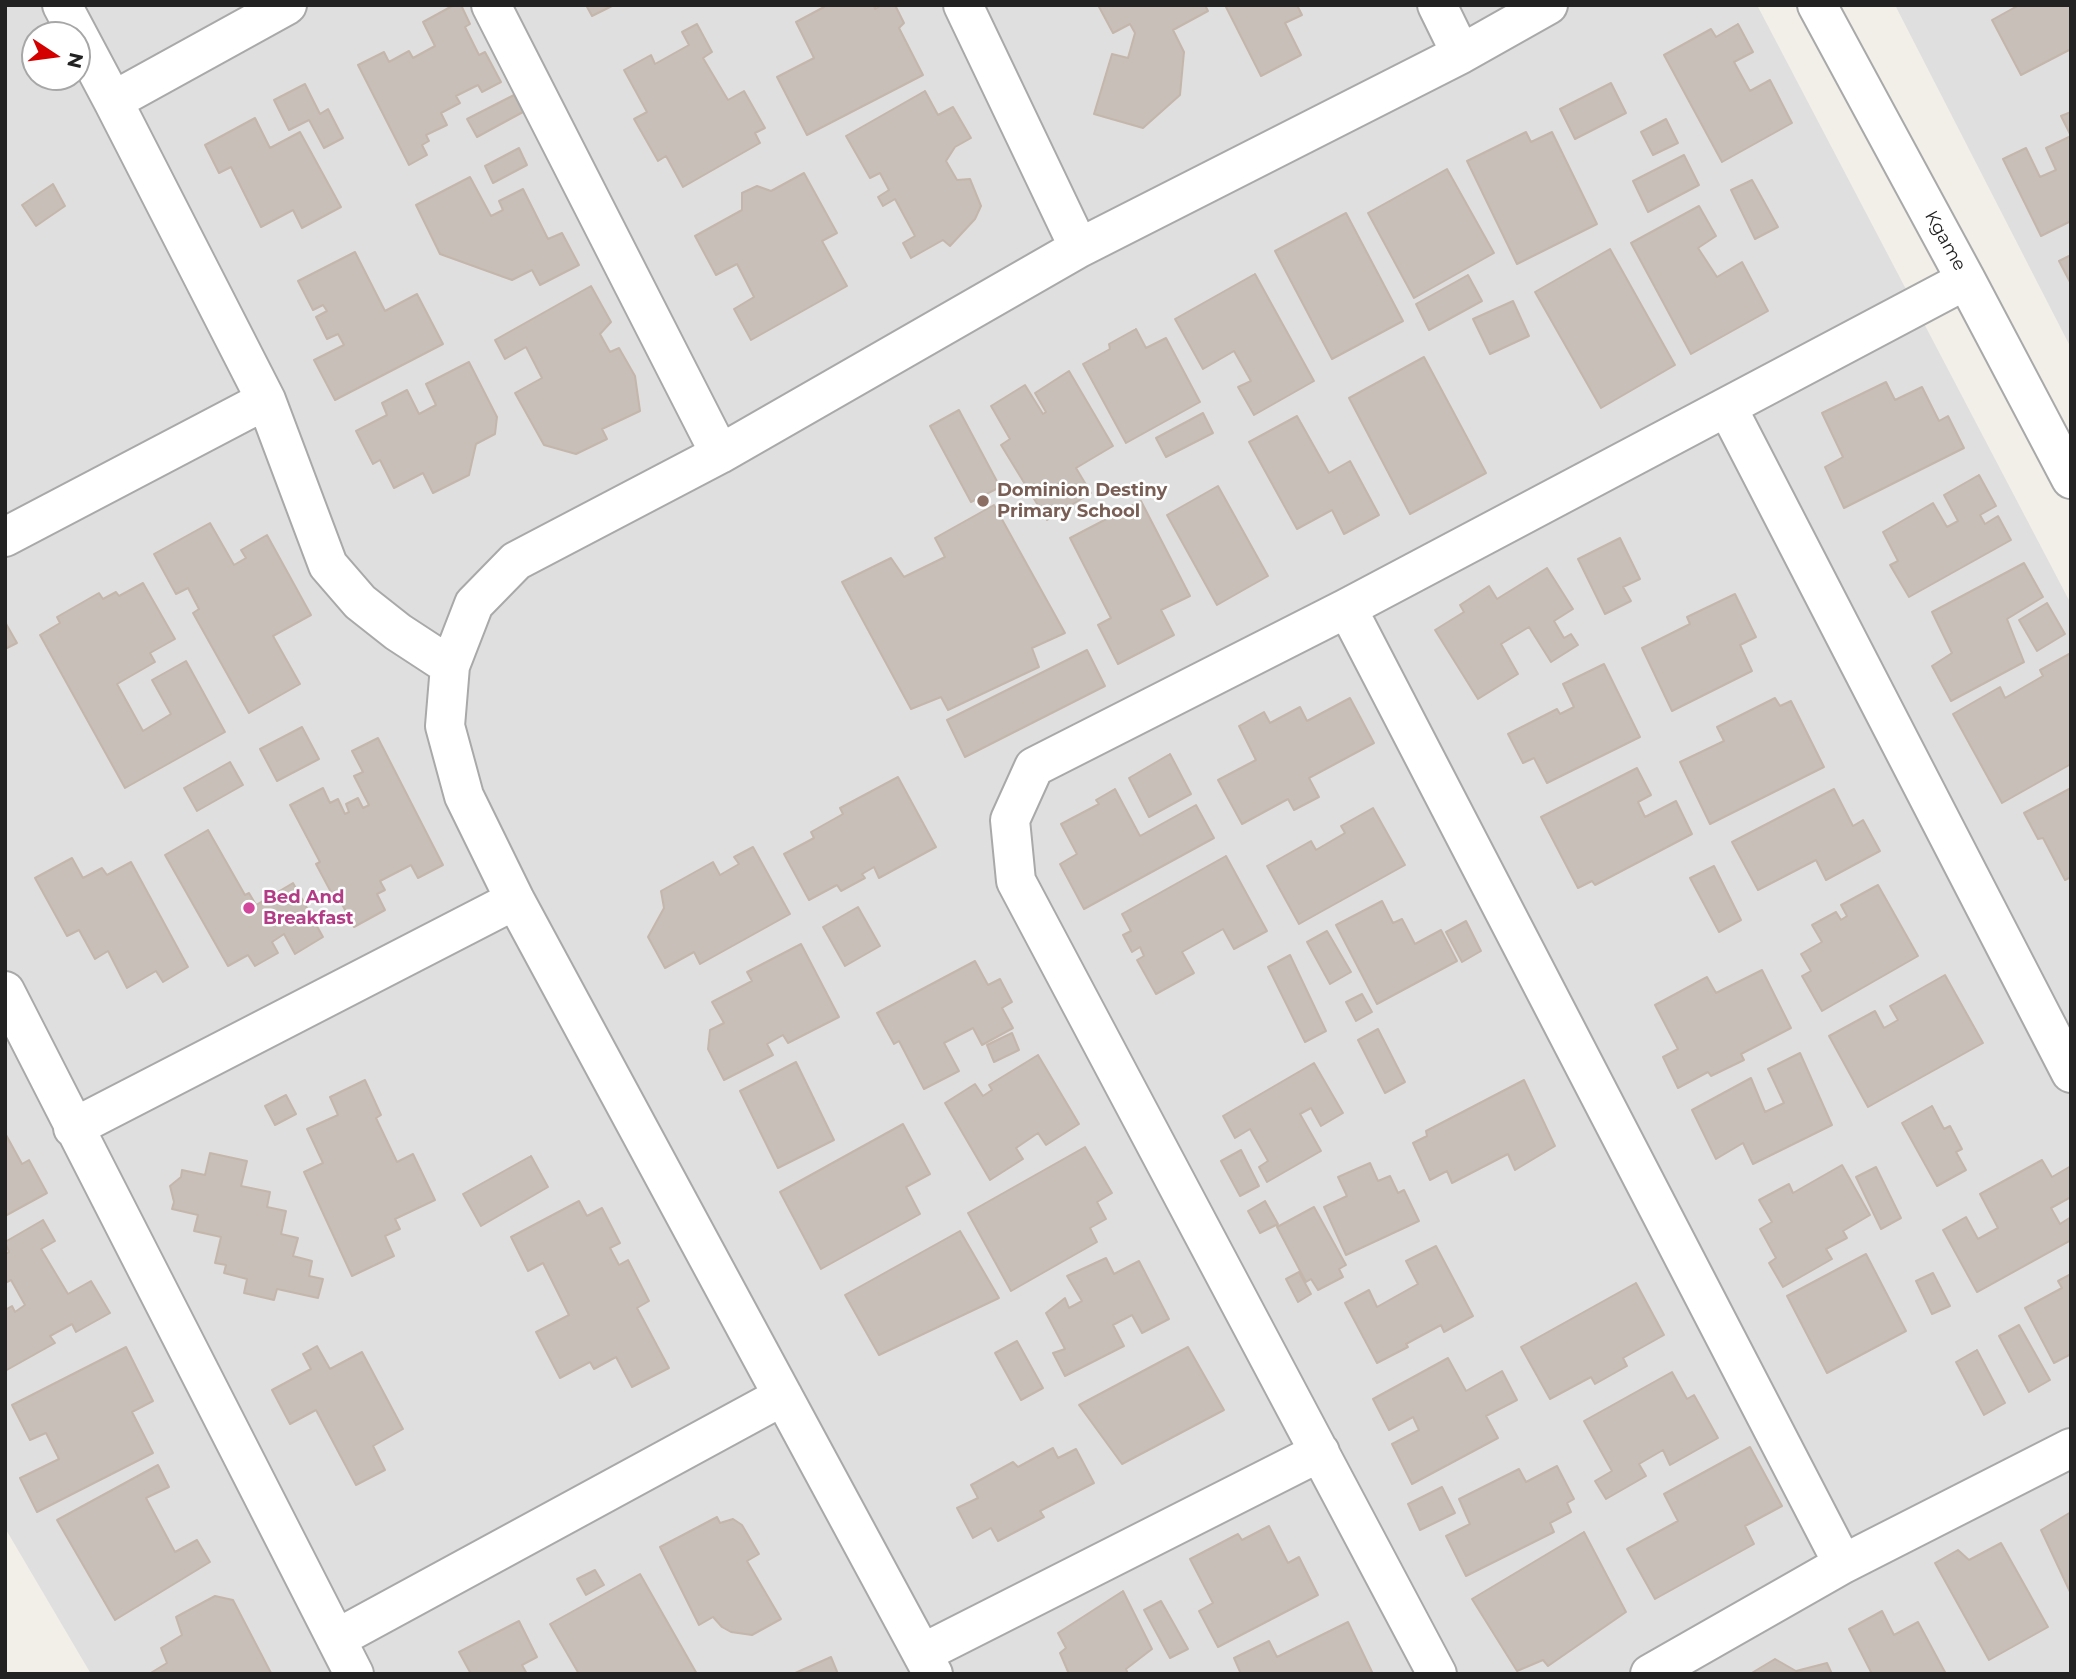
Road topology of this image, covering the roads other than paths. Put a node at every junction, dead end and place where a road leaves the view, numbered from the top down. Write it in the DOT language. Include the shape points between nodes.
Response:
graph roads {
  1 [pos="62,5"];
  2 [pos="287,5"];
  3 [pos="492,5"];
  4 [pos="963,5"];
  5 [pos="1437,5"];
  6 [pos="1548,5"];
  7 [pos="1817,5"];
  8 [pos="1461,54"];
  9 [pos="113,101"];
  10 [pos="1079,248"];
  11 [pos="1966,280"];
  12 [pos="266,400"];
  13 [pos="1727,407"];
  14 [pos="720,454"];
  15 [pos="2071,478"];
  16 [pos="5,537"];
  17 [pos="1347,608"];
  18 [pos="450,666"];
  19 [pos="515,901"];
  20 [pos="5,991"];
  21 [pos="2071,1073"];
  22 [pos="73,1128"];
  23 [pos="782,1396"];
  24 [pos="2071,1448"];
  25 [pos="1320,1452"];
  26 [pos="1843,1564"];
  27 [pos="336,1639"];
  28 [pos="928,1663"];
  29 [pos="354,1674"];
  30 [pos="1437,1674"];
  31 [pos="1650,1674"];
  1 -- 9 [label="street"];
  2 -- 9 [label="street"];
  3 -- 14 [label="street"];
  4 -- 10 [label="street"];
  5 -- 8 [label="street"];
  6 -- 8 [label="street"];
  7 -- 11 [label="street, Kgame"];
  8 -- 10 [label="street"];
  9 -- 12 [label="street"];
  10 -- 14 [label="street"];
  11 -- 13 [label="street"];
  11 -- 15 [label="street, Kgame"];
  12 -- 16 [label="street"];
  12 -- 18 [label="street" via="328,565 360,602"];
  13 -- 17 [label="street"];
  13 -- 21 [label="street"];
  14 -- 18 [label="street" via="516,561 474,604"];
  17 -- 25 [label="street" via="1034,767 1010,820 1016,881"];
  17 -- 26 [label="street"];
  18 -- 19 [label="street" via="445,726 464,796"];
  19 -- 22 [label="street"];
  19 -- 23 [label="street"];
  20 -- 22 [label="street"];
  22 -- 27 [label="street"];
  23 -- 27 [label="street"];
  23 -- 28 [label="street"];
  24 -- 26 [label="street"];
  25 -- 28 [label="street"];
  25 -- 30 [label="street"];
  26 -- 31 [label="street"];
  27 -- 29 [label="street"];
}
